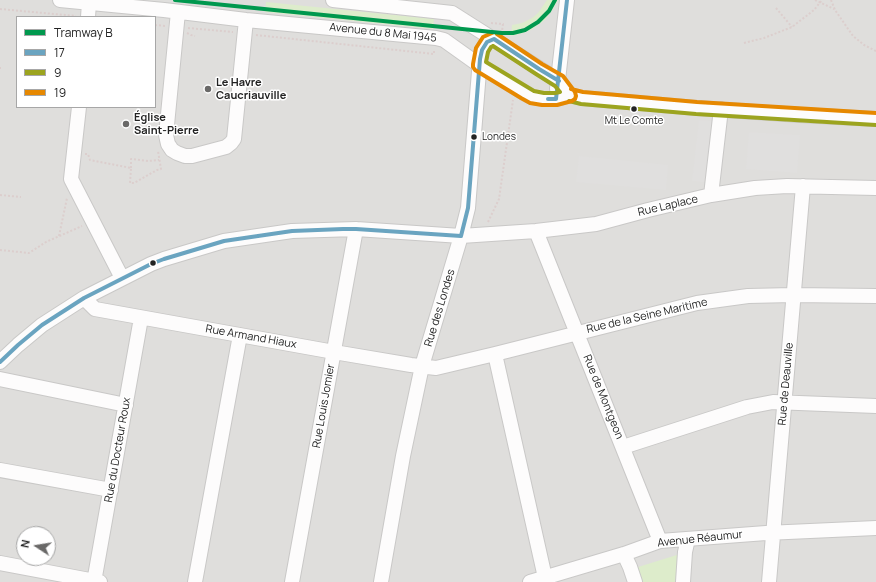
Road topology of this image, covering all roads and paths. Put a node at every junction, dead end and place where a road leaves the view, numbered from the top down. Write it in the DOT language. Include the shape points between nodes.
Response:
graph roads {
  1 [pos="60,0"];
  2 [pos="333,0"];
  3 [pos="567,0"];
  4 [pos="816,0"];
  5 [pos="831,0"];
  6 [pos="822,1"];
  7 [pos="89,3"];
  8 [pos="776,8"];
  9 [pos="0,9"];
  10 [pos="835,10"];
  11 [pos="178,12"];
  12 [pos="72,16"];
  13 [pos="82,16"];
  14 [pos="156,24"];
  15 [pos="176,27"];
  16 [pos="246,27"];
  17 [pos="792,27"];
  18 [pos="191,35"];
  19 [pos="195,36"];
  20 [pos="436,38"];
  21 [pos="494,39"];
  22 [pos="744,43"];
  23 [pos="876,52"];
  24 [pos="479,66"];
  25 [pos="559,81"];
  26 [pos="515,87"];
  27 [pos="570,95"];
  28 [pos="556,99"];
  29 [pos="79,108"];
  30 [pos="721,109"];
  31 [pos="876,119"];
  32 [pos="168,144"];
  33 [pos="74,153"];
  34 [pos="159,160"];
  35 [pos="130,168"];
  36 [pos="71,179"];
  37 [pos="803,186"];
  38 [pos="876,188"];
  39 [pos="0,195"];
  40 [pos="711,195"];
  41 [pos="21,197"];
  42 [pos="92,221"];
  43 [pos="356,229"];
  44 [pos="536,231"];
  45 [pos="482,234"];
  46 [pos="59,236"];
  47 [pos="461,236"];
  48 [pos="0,250"];
  49 [pos="122,278"];
  50 [pos="793,294"];
  51 [pos="876,296"];
  52 [pos="84,298"];
  53 [pos="141,318"];
  54 [pos="577,333"];
  55 [pos="240,335"];
  56 [pos="334,352"];
  57 [pos="495,354"];
  58 [pos="0,362"];
  59 [pos="422,366"];
  60 [pos="0,379"];
  61 [pos="784,402"];
  62 [pos="126,405"];
  63 [pos="876,406"];
  64 [pos="623,447"];
  65 [pos="0,470"];
  66 [pos="111,490"];
  67 [pos="876,528"];
  68 [pos="773,533"];
  69 [pos="688,539"];
  70 [pos="660,541"];
  71 [pos="624,554"];
  72 [pos="0,563"];
  73 [pos="545,580"];
  74 [pos="96,582"];
  75 [pos="195,582"];
  76 [pos="292,582"];
  77 [pos="381,582"];
  78 [pos="530,582"];
  79 [pos="635,582"];
  80 [pos="683,582"];
  81 [pos="769,582"];
  1 -- 7 [label="street, Avenue du 8 Mai 1945"];
  2 -- 21 [label="street" via="452,13"];
  3 -- 25 [label="street"];
  4 -- 6 [label="path"];
  5 -- 10 [label="path"];
  6 -- 10 [label="path"];
  6 -- 17 [label="path"];
  7 -- 11 [label="street, Avenue du 8 Mai 1945"];
  7 -- 13 [label="street"];
  8 -- 17 [label="path"];
  9 -- 12 [label="path"];
  10 -- 23 [label="path" via="853,36"];
  11 -- 15 [label="street"];
  11 -- 16 [label="street, Avenue du 8 Mai 1945"];
  14 -- 15 [label="path"];
  15 -- 16 [label="path"];
  15 -- 32 [label="street" via="166,135"];
  16 -- 20 [label="street, Avenue du 8 Mai 1945"];
  16 -- 20 [label="path" via="434,54"];
  16 -- 32 [label="street" via="236,129 231,143 226,147 192,156 177,153"];
  17 -- 22 [label="path"];
  18 -- 19 [label="path"];
  20 -- 24 [label="street, Avenue du 8 Mai 1945" via="444,40"];
  21 -- 24 [label="street, Rue des Londes" via="487,42 482,50"];
  21 -- 25 [label="street"];
  24 -- 26 [label="street, Avenue du 8 Mai 1945"];
  24 -- 47 [label="street, Rue des Londes" via="468,208"];
  25 -- 27 [label="street"];
  25 -- 28 [label="street"];
  26 -- 28 [label="street, Avenue du 8 Mai 1945" via="532,97"];
  26 -- 45 [label="path" via="500,198"];
  27 -- 28 [label="street, Avenue du 8 Mai 1945"];
  27 -- 30 [label="street"];
  29 -- 33 [label="street"];
  30 -- 31 [label="street"];
  30 -- 40 [label="street"];
  32 -- 34 [label="path" via="157,150"];
  33 -- 35 [label="path" via="88,154 90,160"];
  33 -- 36 [label="street"];
  34 -- 35 [label="path" via="131,159"];
  34 -- 35 [label="path" via="161,169 134,183 130,183"];
  36 -- 42 [label="street"];
  36 -- 46 [label="path"];
  37 -- 38 [label="street, Rue Laplace"];
  37 -- 40 [label="street, Rue Laplace" via="755,188"];
  37 -- 50 [label="street, Rue de Deauville"];
  39 -- 41 [label="path"];
  40 -- 44 [label="street, Rue Laplace" via="596,224"];
  42 -- 46 [label="path"];
  42 -- 49 [label="street"];
  43 -- 47 [label="street, Rue Laplace"];
  43 -- 49 [label="street, Rue Laplace" via="292,231 224,241 164,259"];
  43 -- 56 [label="street, Rue Louis Jomier"];
  44 -- 45 [label="street, Rue Laplace"];
  44 -- 54 [label="street, Rue de Montgeon"];
  45 -- 47 [label="street, Rue Laplace"];
  46 -- 48 [label="path" via="29,253"];
  47 -- 59 [label="street, Rue des Londes"];
  49 -- 52 [label="street, Rue Laplace"];
  50 -- 51 [label="street, Rue de la Seine Maritime"];
  50 -- 54 [label="street, Rue de la Seine Maritime" via="748,296 697,303"];
  50 -- 61 [label="street, Rue de Deauville"];
  52 -- 53 [label="street, Rue Armand Hiaux" via="95,309"];
  52 -- 58 [label="street, Rue Laplace" via="42,325"];
  53 -- 55 [label="street, Rue Armand Hiaux"];
  53 -- 62 [label="street, Rue du Docteur Roux"];
  54 -- 57 [label="street, Rue de la Seine Maritime"];
  54 -- 64 [label="street, Rue de Montgeon"];
  55 -- 56 [label="street, Rue Armand Hiaux"];
  55 -- 75 [label="street"];
  56 -- 59 [label="street, Rue Armand Hiaux"];
  56 -- 76 [label="street, Rue Louis Jomier"];
  57 -- 59 [label="street, Rue de la Seine Maritime" via="436,368"];
  57 -- 73 [label="street"];
  59 -- 77 [label="street, Rue des Londes"];
  60 -- 62 [label="street"];
  61 -- 63 [label="street"];
  61 -- 64 [label="street" via="747,407"];
  61 -- 68 [label="street, Rue de Deauville"];
  62 -- 66 [label="street, Rue du Docteur Roux"];
  64 -- 70 [label="street, Rue de Montgeon"];
  65 -- 66 [label="street"];
  66 -- 74 [label="street, Rue du Docteur Roux"];
  67 -- 68 [label="street, Avenue Réaumur"];
  68 -- 69 [label="street, Avenue Réaumur"];
  68 -- 81 [label="street, Rue de Deauville"];
  69 -- 70 [label="street, Avenue Réaumur"];
  69 -- 80 [label="street"];
  70 -- 71 [label="street, Avenue Réaumur"];
  71 -- 73 [label="street, Avenue Réaumur"];
  71 -- 79 [label="street"];
  72 -- 74 [label="street"];
  73 -- 78 [label="street, Avenue Réaumur"];
}
